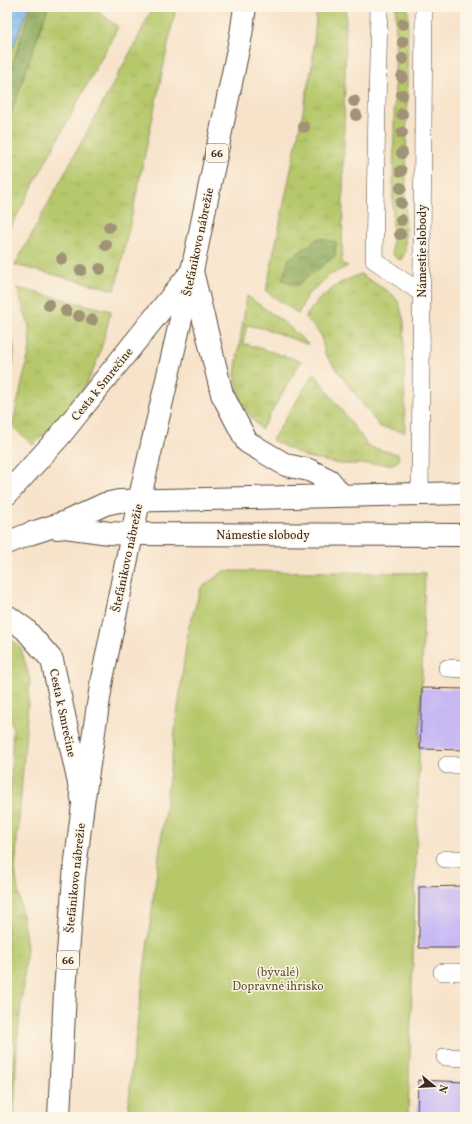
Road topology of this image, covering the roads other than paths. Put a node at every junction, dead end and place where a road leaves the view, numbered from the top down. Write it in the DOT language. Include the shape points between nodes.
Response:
graph roads {
  1 [pos="245,7"];
  2 [pos="379,7"];
  3 [pos="424,7"];
  4 [pos="192,270"];
  5 [pos="421,293"];
  6 [pos="465,493"];
  7 [pos="7,494"];
  8 [pos="420,494"];
  9 [pos="342,496"];
  10 [pos="139,501"];
  11 [pos="39,531"];
  12 [pos="132,534"];
  13 [pos="465,535"];
  14 [pos="7,543"];
  15 [pos="7,616"];
  16 [pos="447,668"];
  17 [pos="465,669"];
  18 [pos="447,765"];
  19 [pos="465,765"];
  20 [pos="83,804"];
  21 [pos="445,859"];
  22 [pos="465,859"];
  23 [pos="442,972"];
  24 [pos="465,972"];
  25 [pos="445,1058"];
  26 [pos="465,1058"];
  27 [pos="59,1117"];
  1 -- 4 [label="street, Štefánikovo nábrežie / 66"];
  2 -- 5 [label="lane" via="374,260"];
  3 -- 5 [label="lane, Námestie slobody"];
  4 -- 7 [label="street, Cesta k Smrečine" via="58,438"];
  4 -- 9 [label="street" via="222,394 247,442 286,465 309,470 329,480"];
  4 -- 10 [label="street, Štefánikovo nábrežie / 66"];
  5 -- 8 [label="lane, Námestie slobody"];
  6 -- 8 [label="street"];
  8 -- 9 [label="street"];
  9 -- 10 [label="street"];
  10 -- 11 [label="street" via="105,504"];
  10 -- 12 [label="street, Štefánikovo nábrežie / 66"];
  11 -- 12 [label="street" via="65,527"];
  11 -- 14 [label="street"];
  12 -- 13 [label="street, Námestie slobody"];
  12 -- 20 [label="street, Štefánikovo nábrežie / 66" via="102,679"];
  15 -- 20 [label="street, Cesta k Smrečine" via="25,629 52,660"];
  16 -- 17 [label="lane"];
  18 -- 19 [label="lane"];
  20 -- 27 [label="street, Štefánikovo nábrežie / 66" via="73,892"];
  21 -- 22 [label="lane"];
  23 -- 24 [label="lane"];
  25 -- 26 [label="lane"];
}
